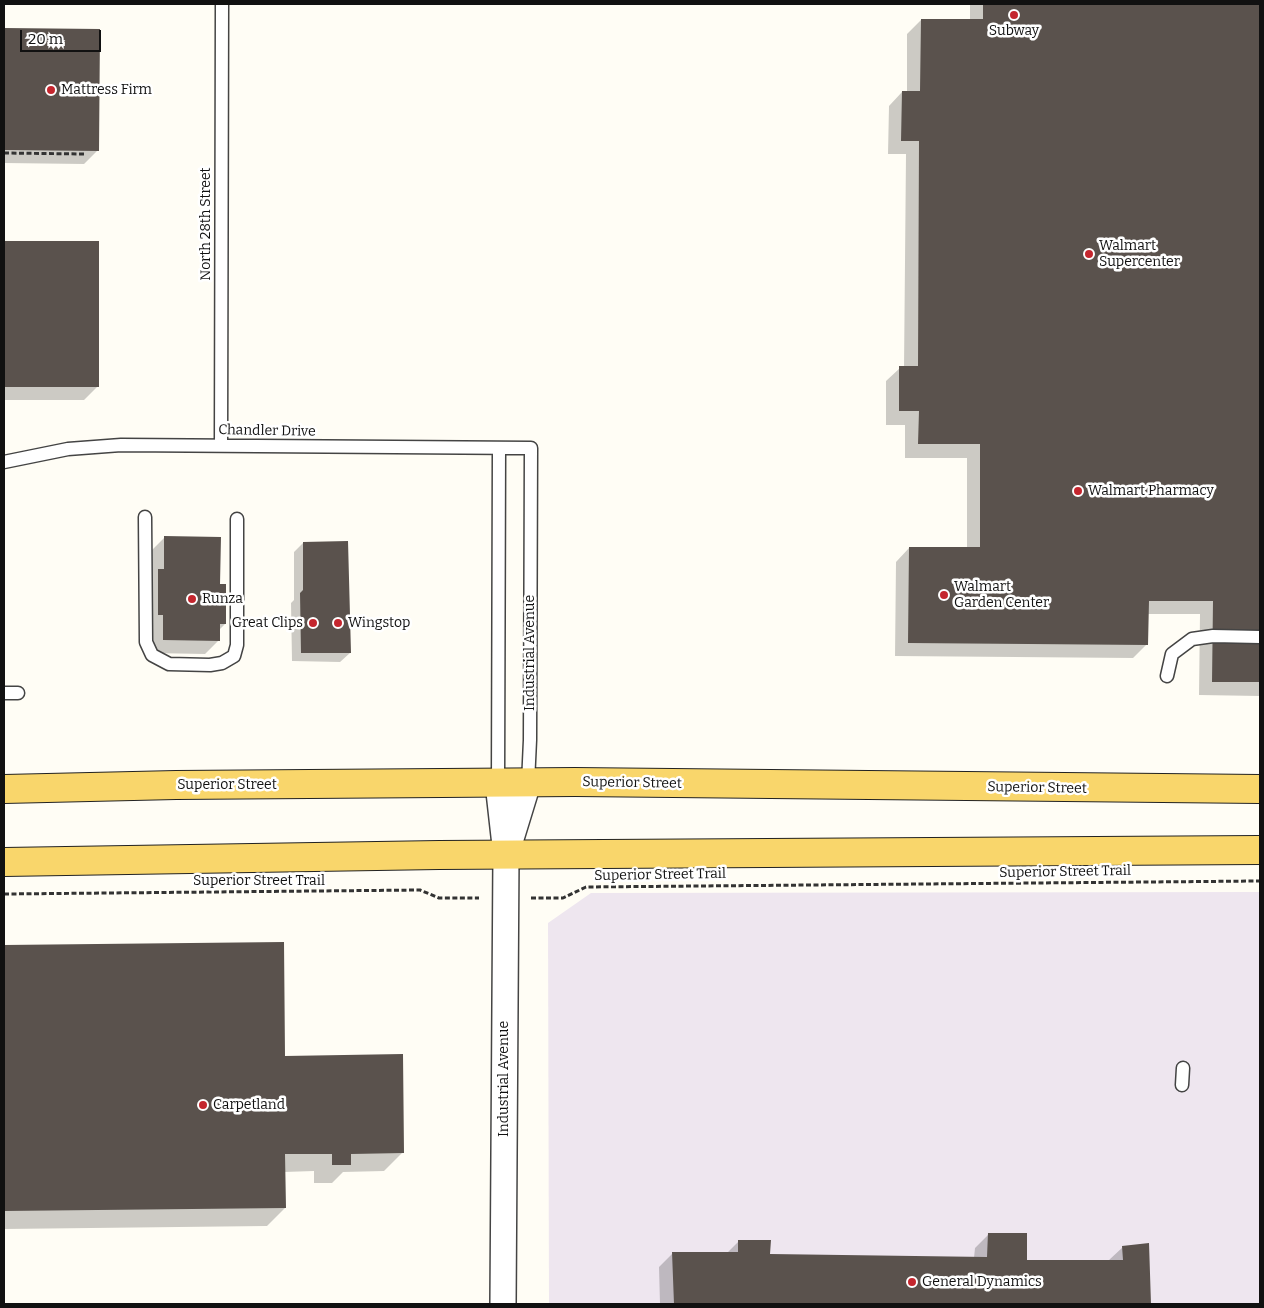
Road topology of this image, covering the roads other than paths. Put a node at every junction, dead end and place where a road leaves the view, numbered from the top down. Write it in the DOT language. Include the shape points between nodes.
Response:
graph roads {
  1 [pos="222,4"];
  2 [pos="221,445"];
  3 [pos="499,448"];
  4 [pos="531,448"];
  5 [pos="4,462"];
  6 [pos="145,517"];
  7 [pos="237,519"];
  8 [pos="1260,637"];
  9 [pos="1167,676"];
  10 [pos="4,692"];
  11 [pos="18,692"];
  12 [pos="498,783"];
  13 [pos="528,783"];
  14 [pos="1260,788"];
  15 [pos="4,789"];
  16 [pos="1260,850"];
  17 [pos="506,854"];
  18 [pos="4,862"];
  19 [pos="1183,1068"];
  20 [pos="1182,1085"];
  21 [pos="503,1304"];
  1 -- 2 [label="lane, North 28th Street"];
  2 -- 3 [label="lane, Chandler Drive"];
  2 -- 5 [label="lane, Chandler Drive" via="68,448"];
  3 -- 4 [label="lane, Chandler Drive"];
  3 -- 12 [label="lane, Industrial Avenue"];
  4 -- 13 [label="lane, Industrial Avenue"];
  6 -- 7 [label="lane" via="146,642 152,655 169,664 210,665 234,656 237,645"];
  8 -- 9 [label="lane" via="1192,639 1172,654"];
  10 -- 11 [label="lane"];
  12 -- 13 [label="main road, Superior Street"];
  12 -- 15 [label="main road, Superior Street"];
  12 -- 17 [label="street, Industrial Avenue"];
  13 -- 14 [label="main road, Superior Street"];
  13 -- 17 [label="street, Industrial Avenue"];
  16 -- 17 [label="main road"];
  17 -- 18 [label="main road"];
  17 -- 21 [label="street, Industrial Avenue"];
  19 -- 20 [label="lane"];
}
